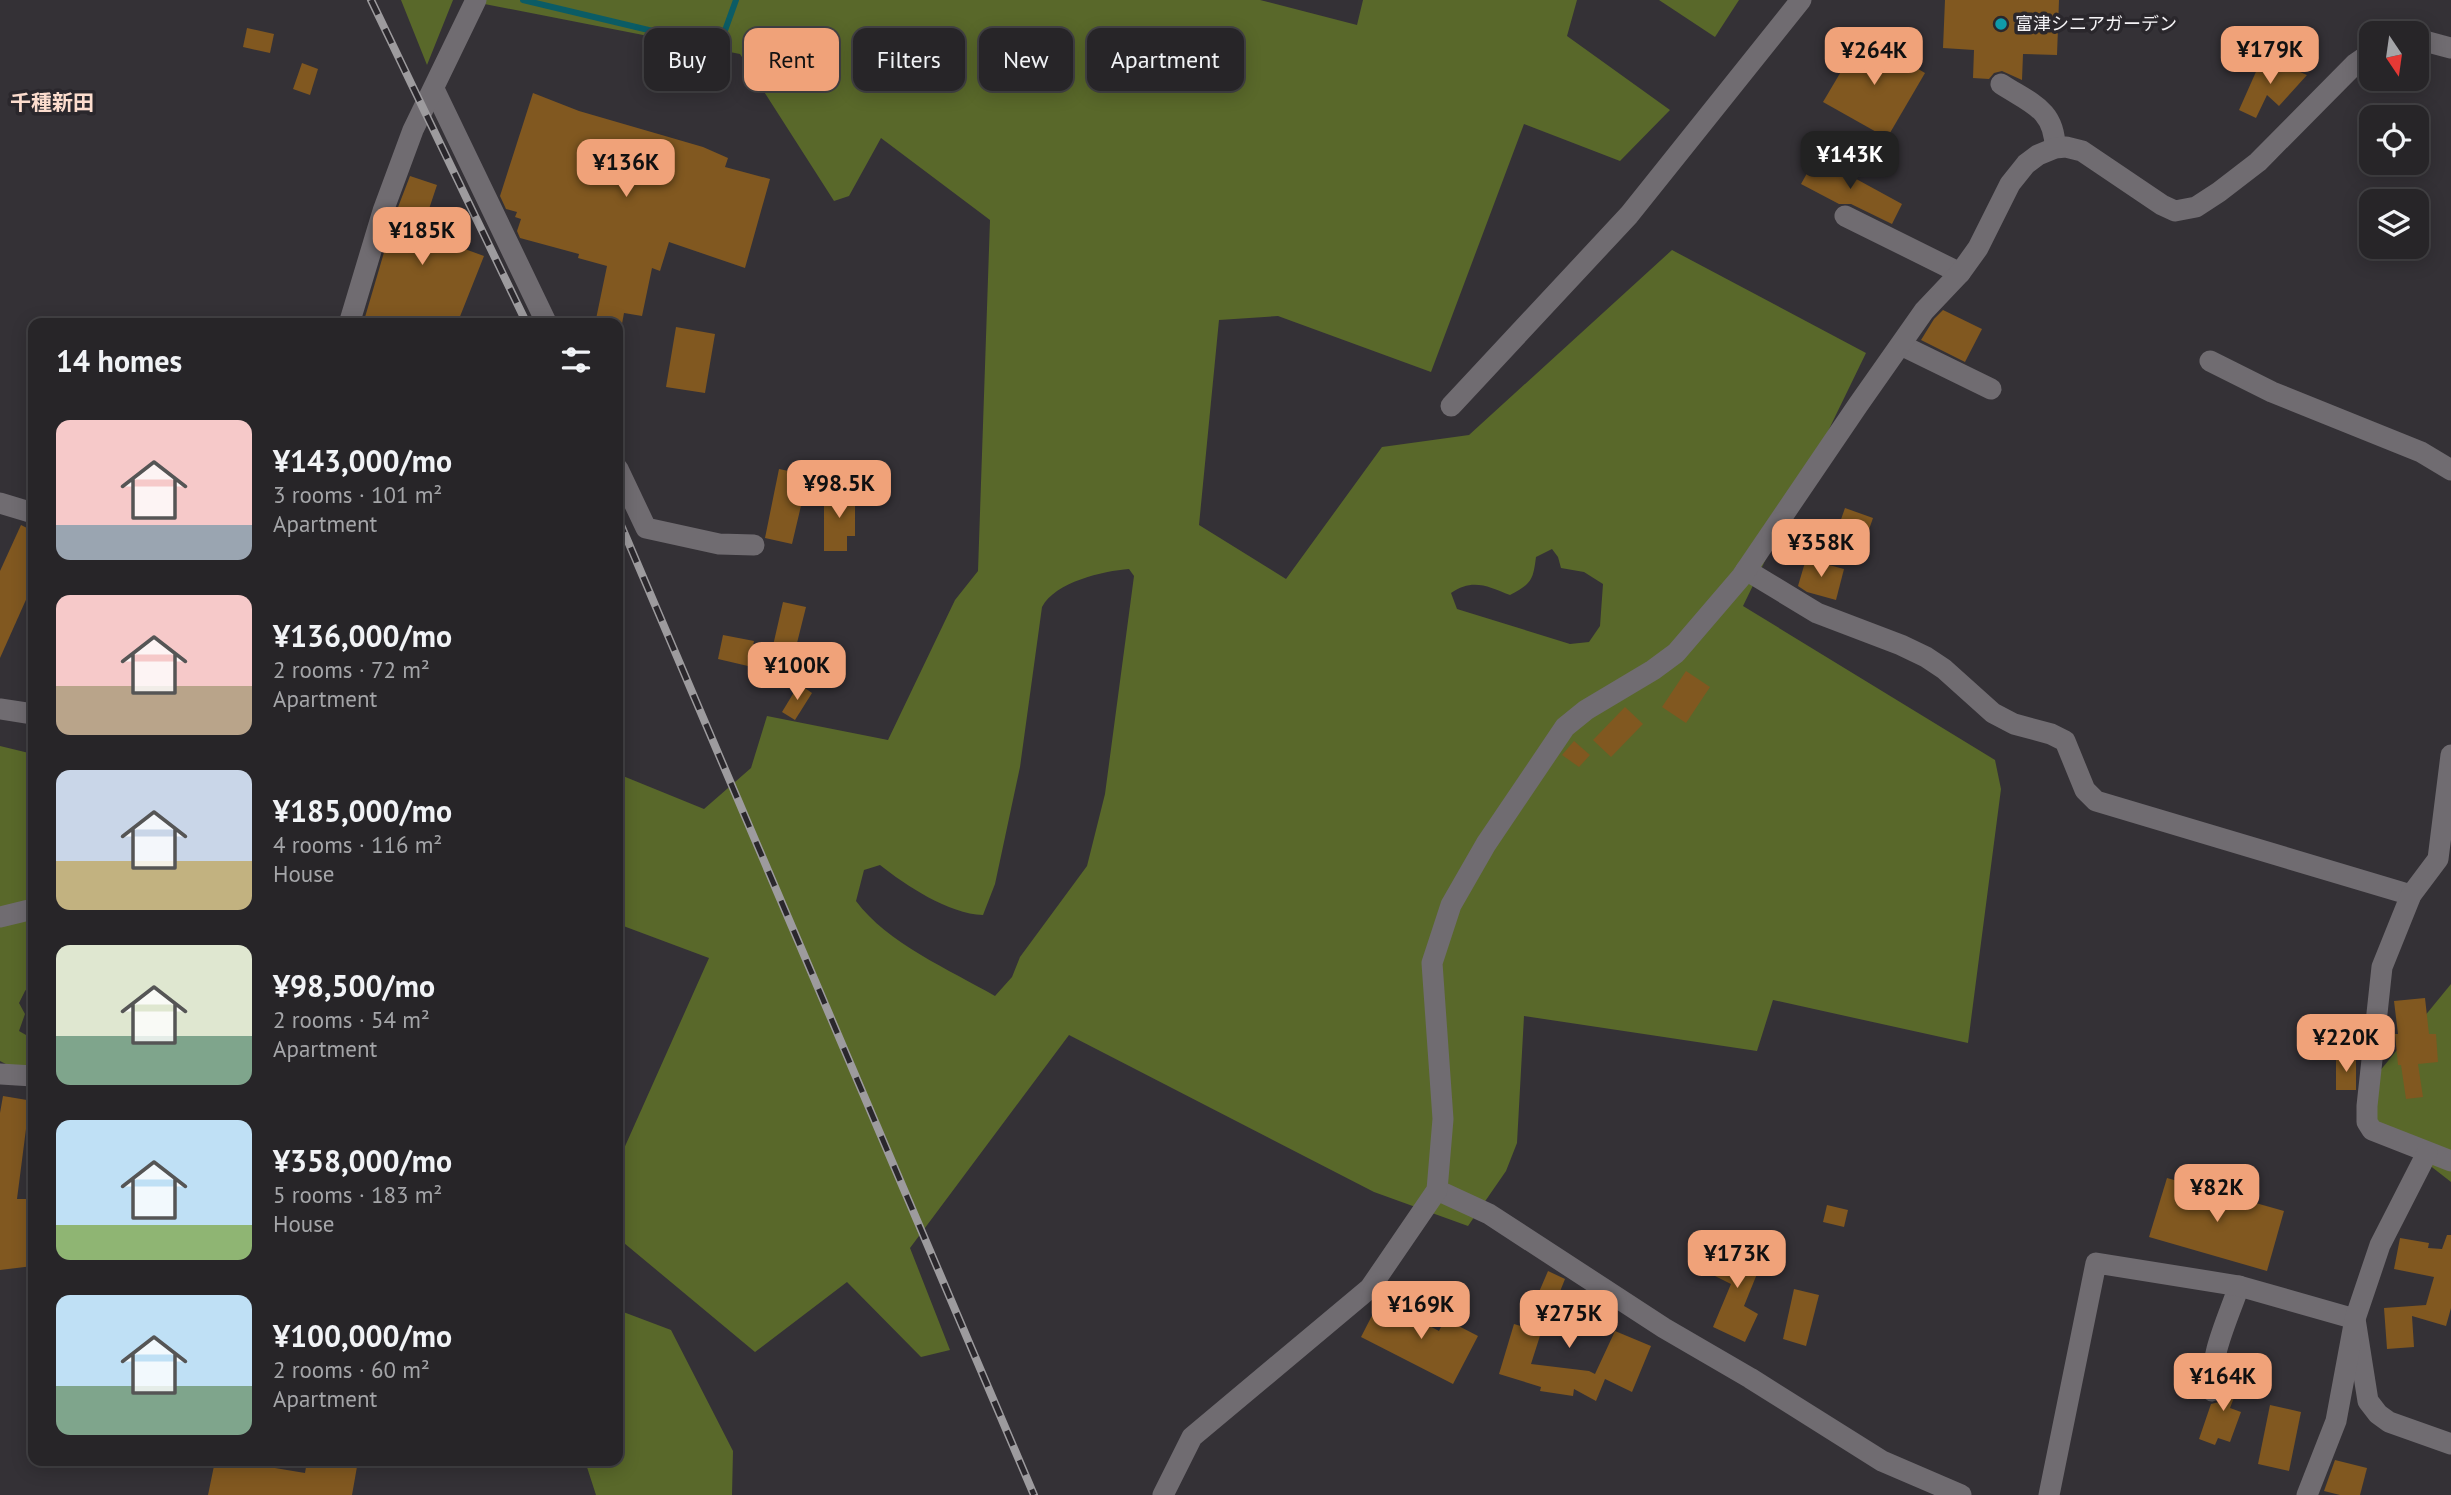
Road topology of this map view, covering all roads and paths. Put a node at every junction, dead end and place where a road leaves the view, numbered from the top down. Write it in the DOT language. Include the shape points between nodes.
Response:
graph roads {
  1 [pos="476,0"];
  2 [pos="1801,0"];
  3 [pos="2429,42"];
  4 [pos="2451,48"];
  5 [pos="2359,61"];
  6 [pos="2001,84"];
  7 [pos="434,89"];
  8 [pos="2056,148"];
  9 [pos="1845,216"];
  10 [pos="1960,273"];
  11 [pos="351,318"];
  12 [pos="545,318"];
  13 [pos="1901,345"];
  14 [pos="2210,361"];
  15 [pos="1991,389"];
  16 [pos="1451,406"];
  17 [pos="2451,470"];
  18 [pos="623,480"];
  19 [pos="0,503"];
  20 [pos="28,511"];
  21 [pos="754,545"];
  22 [pos="1746,570"];
  23 [pos="0,709"];
  24 [pos="28,713"];
  25 [pos="2451,755"];
  26 [pos="2444,859"];
  27 [pos="2411,895"];
  28 [pos="28,909"];
  29 [pos="0,917"];
  30 [pos="0,1074"];
  31 [pos="28,1076"];
  32 [pos="2427,1153"];
  33 [pos="2451,1161"];
  34 [pos="1437,1190"];
  35 [pos="2239,1286"];
  36 [pos="2355,1319"];
  37 [pos="2212,1391"];
  38 [pos="2451,1444"];
  39 [pos="1163,1495"];
  40 [pos="1961,1495"];
  41 [pos="2049,1495"];
  42 [pos="2307,1495"];
  1 -- 7 [label="street"];
  2 -- 16 [label="street" via="1629,215"];
  3 -- 4 [label="street"];
  5 -- 8 [label="street" via="2258,162 2196,207 2175,211 2082,151"];
  6 -- 8 [label="street" via="2050,119"];
  7 -- 11 [label="street" via="413,130 383,211"];
  7 -- 12 [label="street"];
  8 -- 10 [label="street" via="2026,164 2010,184"];
  9 -- 10 [label="street"];
  10 -- 13 [label="street" via="1924,311"];
  13 -- 15 [label="street"];
  13 -- 22 [label="street"];
  14 -- 17 [label="street" via="2273,392 2421,452"];
  18 -- 21 [label="street" via="646,528 719,544"];
  19 -- 20 [label="street"];
  22 -- 27 [label="street" via="1817,613 1926,657 1993,713 2065,741 2085,790 2096,801"];
  22 -- 34 [label="street" via="1676,653 1565,727 1451,905 1432,963 1443,1119"];
  23 -- 24 [label="street"];
  25 -- 26 [label="street"];
  26 -- 27 [label="street"];
  27 -- 32 [label="street" via="2382,967 2367,1122 2372,1130"];
  28 -- 29 [label="street"];
  30 -- 31 [label="street"];
  32 -- 33 [label="street"];
  32 -- 36 [label="street" via="2380,1245"];
  34 -- 39 [label="street" via="1370,1287 1192,1437"];
  34 -- 40 [label="street" via="1489,1214 1882,1461"];
  35 -- 36 [label="street"];
  35 -- 37 [label="street" via="2214,1357"];
  35 -- 41 [label="street" via="2096,1263"];
  36 -- 38 [label="street" via="2368,1401 2389,1422"];
  36 -- 42 [label="street" via="2336,1421"];
}
